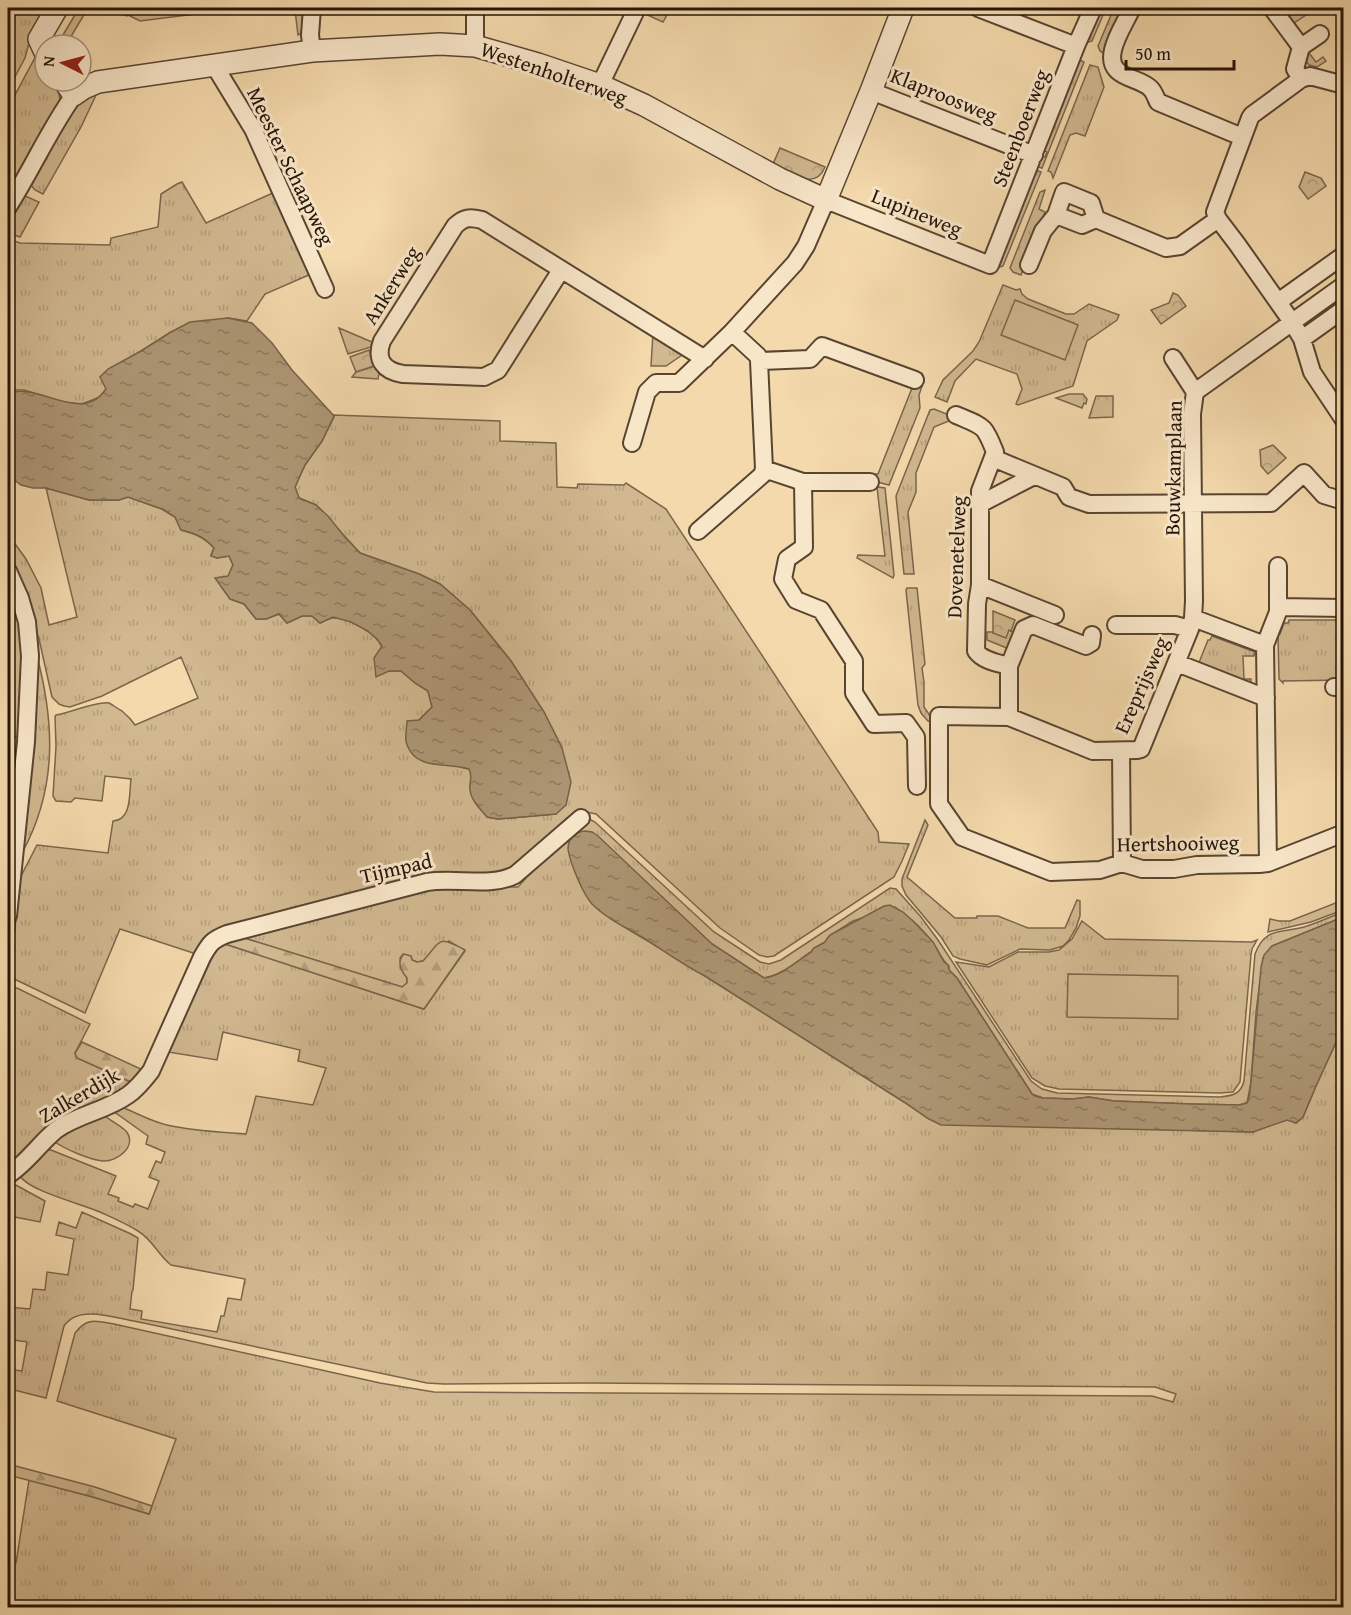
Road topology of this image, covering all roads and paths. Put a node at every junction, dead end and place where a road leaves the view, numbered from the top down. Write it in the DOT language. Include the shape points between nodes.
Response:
graph roads {
  1 [pos="57,8"];
  2 [pos="312,8"];
  3 [pos="475,8"];
  4 [pos="637,8"];
  5 [pos="903,8"];
  6 [pos="978,8"];
  7 [pos="1093,8"];
  8 [pos="1132,8"];
  9 [pos="1272,8"];
  10 [pos="47,33"];
  11 [pos="1320,34"];
  12 [pos="475,46"];
  13 [pos="1076,46"];
  14 [pos="1301,47"];
  15 [pos="312,51"];
  16 [pos="214,65"];
  17 [pos="1301,79"];
  18 [pos="93,84"];
  19 [pos="600,85"];
  20 [pos="1344,85"];
  21 [pos="871,91"];
  22 [pos="67,93"];
  23 [pos="1242,137"];
  24 [pos="1034,155"];
  25 [pos="826,200"];
  26 [pos="8,207"];
  27 [pos="1056,215"];
  28 [pos="1096,219"];
  29 [pos="1218,219"];
  30 [pos="1344,255"];
  31 [pos="990,266"];
  32 [pos="1029,266"];
  33 [pos="561,270"];
  34 [pos="1344,285"];
  35 [pos="325,288"];
  36 [pos="1278,302"];
  37 [pos="1344,309"];
  38 [pos="1292,322"];
  39 [pos="732,332"];
  40 [pos="1302,339"];
  41 [pos="1173,358"];
  42 [pos="705,359"];
  43 [pos="759,361"];
  44 [pos="915,380"];
  45 [pos="1196,392"];
  46 [pos="956,415"];
  47 [pos="1344,420"];
  48 [pos="632,443"];
  49 [pos="993,458"];
  50 [pos="764,469"];
  51 [pos="1034,476"];
  52 [pos="803,482"];
  53 [pos="870,482"];
  54 [pos="1344,501"];
  55 [pos="1193,503"];
  56 [pos="980,504"];
  57 [pos="698,531"];
  58 [pos="1278,566"];
  59 [pos="8,571"];
  60 [pos="981,585"];
  61 [pos="1278,607"];
  62 [pos="1344,608"];
  63 [pos="1055,615"];
  64 [pos="1191,624"];
  65 [pos="1116,626"];
  66 [pos="1092,636"];
  67 [pos="1265,645"];
  68 [pos="1177,663"];
  69 [pos="1009,666"];
  70 [pos="1266,698"];
  71 [pos="1009,717"];
  72 [pos="1121,751"];
  73 [pos="917,786"];
  74 [pos="581,818"];
  75 [pos="1344,833"];
  76 [pos="1122,863"];
  77 [pos="1268,863"];
  78 [pos="8,916"];
  79 [pos="208,947"];
  80 [pos="8,1175"];
  1 -- 10 [label="street"];
  2 -- 15 [label="street"];
  3 -- 12 [label="street"];
  4 -- 19 [label="street"];
  5 -- 21 [label="street"];
  6 -- 13 [label="street"];
  7 -- 13 [label="street, Steenboerweg"];
  8 -- 23 [label="street" via="1112,53 1118,72 1151,88 1158,102"];
  9 -- 14 [label="street"];
  11 -- 14 [label="street"];
  12 -- 15 [label="street, Westenholterweg" via="369,46"];
  12 -- 19 [label="street, Westenholterweg"];
  13 -- 24 [label="street, Steenboerweg"];
  14 -- 17 [label="street" via="1295,69"];
  15 -- 16 [label="street, Westenholterweg"];
  16 -- 18 [label="street, Westenholterweg"];
  16 -- 35 [label="street, Meester Schaapweg" via="253,129"];
  17 -- 20 [label="street" via="1310,76"];
  17 -- 23 [label="street" via="1252,115"];
  19 -- 25 [label="street, Westenholterweg"];
  21 -- 24 [label="street, Klaproosweg"];
  21 -- 25 [label="street"];
  22 -- 26 [label="street" via="59,116"];
  23 -- 29 [label="street" via="1217,204"];
  24 -- 31 [label="street, Steenboerweg"];
  25 -- 31 [label="street, Lupineweg"];
  25 -- 39 [label="street" via="801,255"];
  27 -- 28 [label="street" via="1082,225"];
  27 -- 28 [label="street" via="1065,192 1091,203"];
  27 -- 32 [label="street" via="1043,231"];
  28 -- 29 [label="street" via="1166,248 1180,246"];
  29 -- 36 [label="street"];
  30 -- 36 [label="street"];
  33 -- 33 [label="street, Ankerweg" via="482,220 465,218 455,226 382,341 381,359 395,373 491,375 498,370"];
  33 -- 42 [label="street, Ankerweg"];
  34 -- 38 [label="street, Bouwkamplaan"];
  36 -- 38 [label="street"];
  37 -- 40 [label="street"];
  38 -- 40 [label="street"];
  38 -- 45 [label="street, Bouwkamplaan"];
  39 -- 42 [label="street"];
  39 -- 43 [label="street" via="759,356"];
  40 -- 47 [label="street" via="1312,372"];
  41 -- 45 [label="street"];
  42 -- 48 [label="street" via="679,383 656,383 647,392"];
  43 -- 44 [label="street" via="810,359 822,346"];
  43 -- 50 [label="street"];
  45 -- 55 [label="street, Bouwkamplaan" via="1192,414"];
  46 -- 49 [label="street" via="981,425 995,452"];
  49 -- 51 [label="street"];
  49 -- 56 [label="street, Dovenetelweg" via="980,491"];
  50 -- 52 [label="street"];
  50 -- 57 [label="street" via="762,475"];
  51 -- 55 [label="street" via="1063,487 1069,497 1089,504"];
  51 -- 56 [label="street"];
  52 -- 53 [label="street"];
  52 -- 73 [label="street" via="804,547 787,559 783,579 796,600 820,610 854,661 854,693 874,724 906,723 916,737"];
  54 -- 55 [label="street" via="1324,495 1304,473 1271,503"];
  55 -- 64 [label="street, Bouwkamplaan"];
  56 -- 60 [label="street, Dovenetelweg"];
  58 -- 61 [label="street"];
  59 -- 78 [label="street" via="27,622 30,656 26,742"];
  60 -- 63 [label="street"];
  60 -- 69 [label="street, Dovenetelweg" via="976,651 982,658"];
  61 -- 62 [label="street"];
  61 -- 67 [label="street"];
  64 -- 65 [label="street"];
  64 -- 67 [label="street"];
  64 -- 68 [label="street, Ereprijsweg"];
  66 -- 69 [label="street" via="1086,646 1033,625 1024,629"];
  67 -- 70 [label="street"];
  68 -- 70 [label="street"];
  68 -- 72 [label="street, Ereprijsweg" via="1141,749"];
  69 -- 71 [label="street"];
  70 -- 77 [label="street"];
  71 -- 72 [label="street" via="1093,751"];
  71 -- 76 [label="street, Hertshooiweg" via="939,716 939,804 962,837 1051,872 1100,870"];
  72 -- 76 [label="street, Ereprijsweg"];
  74 -- 79 [label="street, Tijmpad" via="506,880 427,882 227,934 214,939"];
  75 -- 77 [label="street, Hertshooiweg"];
  76 -- 77 [label="street, Hertshooiweg" via="1142,869 1174,869"];
  79 -- 80 [label="street, Zalkerdijk" via="151,1071 130,1095 65,1124"];
}
